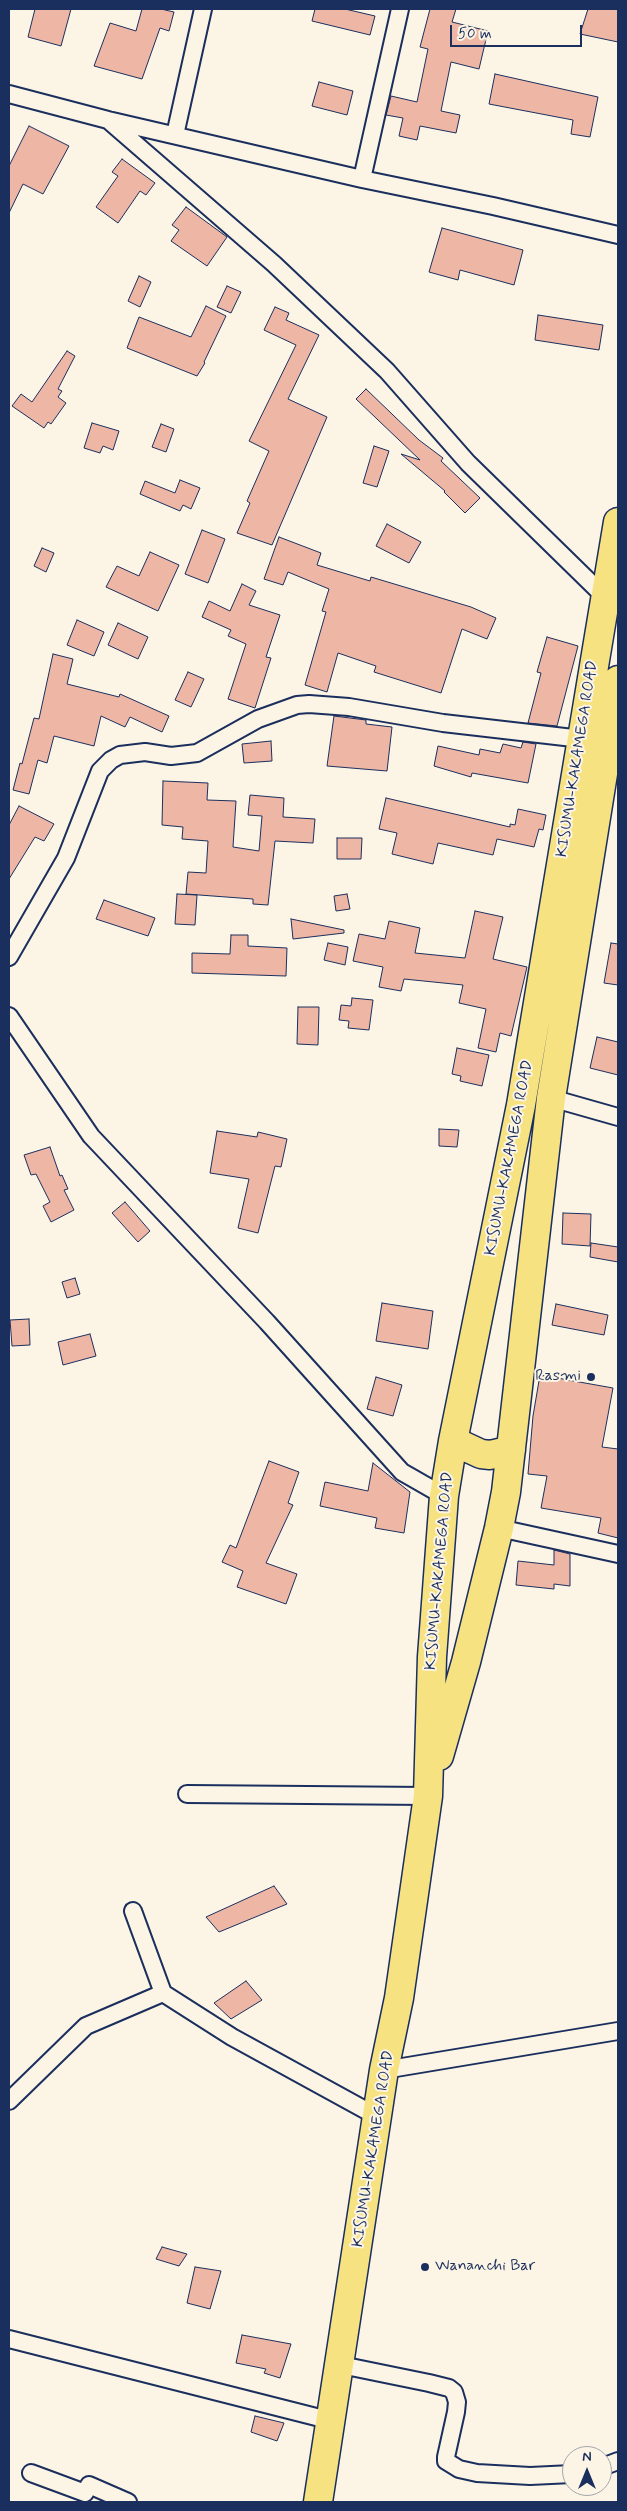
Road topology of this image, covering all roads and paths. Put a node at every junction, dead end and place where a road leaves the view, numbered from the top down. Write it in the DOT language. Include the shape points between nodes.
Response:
graph roads {
  1 [pos="203,9"];
  2 [pos="400,9"];
  3 [pos="9,94"];
  4 [pos="108,120"];
  5 [pos="175,135"];
  6 [pos="362,179"];
  7 [pos="618,235"];
  8 [pos="618,522"];
  9 [pos="605,597"];
  10 [pos="618,680"];
  11 [pos="582,739"];
  12 [pos="613,755"];
  13 [pos="9,957"];
  14 [pos="9,1016"];
  15 [pos="551,1098"];
  16 [pos="618,1117"];
  17 [pos="453,1441"];
  18 [pos="512,1450"];
  19 [pos="444,1496"];
  20 [pos="499,1528"];
  21 [pos="618,1554"];
  22 [pos="187,1794"];
  23 [pos="428,1796"];
  24 [pos="133,1911"];
  25 [pos="163,1993"];
  26 [pos="618,2031"];
  27 [pos="384,2070"];
  28 [pos="9,2102"];
  29 [pos="378,2117"];
  30 [pos="9,2339"];
  31 [pos="341,2364"];
  32 [pos="332,2421"];
  33 [pos="31,2474"];
  34 [pos="562,2474"];
  35 [pos="128,2502"];
  36 [pos="318,2502"];
  1 -- 5 [label="street"];
  2 -- 6 [label="street"];
  3 -- 4 [label="street"];
  4 -- 5 [label="street"];
  4 -- 9 [label="street" via="274,264 387,371 468,464"];
  5 -- 6 [label="street"];
  6 -- 7 [label="street"];
  8 -- 9 [label="highway, KISUMU-KAKAMEGA ROAD"];
  9 -- 11 [label="highway, KISUMU-KAKAMEGA ROAD"];
  10 -- 12 [label="highway, KISUMU-KAKAMEGA ROAD"];
  11 -- 13 [label="street" via="310,704 297,705 258,719 197,754 171,756 144,752 120,755 100,771 66,858"];
  11 -- 17 [label="highway, KISUMU-KAKAMEGA ROAD" via="522,1105"];
  12 -- 15 [label="highway, KISUMU-KAKAMEGA ROAD"];
  14 -- 19 [label="street" via="91,1136 268,1322 402,1472"];
  15 -- 16 [label="street"];
  15 -- 18 [label="highway, KISUMU-KAKAMEGA ROAD"];
  17 -- 18 [label="highway" via="481,1454"];
  17 -- 19 [label="highway, KISUMU-KAKAMEGA ROAD"];
  18 -- 20 [label="highway, KISUMU-KAKAMEGA ROAD"];
  19 -- 23 [label="highway, KISUMU-KAKAMEGA ROAD" via="432,1657"];
  20 -- 21 [label="street"];
  20 -- 23 [label="highway, KISUMU-KAKAMEGA ROAD"];
  22 -- 23 [label="street"];
  23 -- 27 [label="highway, KISUMU-KAKAMEGA ROAD" via="400,1998"];
  24 -- 25 [label="street"];
  25 -- 28 [label="street" via="86,2026"];
  25 -- 29 [label="street" via="232,2038"];
  26 -- 27 [label="street"];
  27 -- 29 [label="highway, KISUMU-KAKAMEGA ROAD"];
  29 -- 31 [label="highway, KISUMU-KAKAMEGA ROAD"];
  30 -- 32 [label="street"];
  31 -- 32 [label="highway, KISUMU-KAKAMEGA ROAD"];
  31 -- 34 [label="street" via="429,2383 454,2392 456,2412 446,2461 459,2469 477,2474"];
  32 -- 36 [label="highway, KISUMU-KAKAMEGA ROAD"];
  33 -- 35 [label="street" via="85,2493 89,2484"];
}
